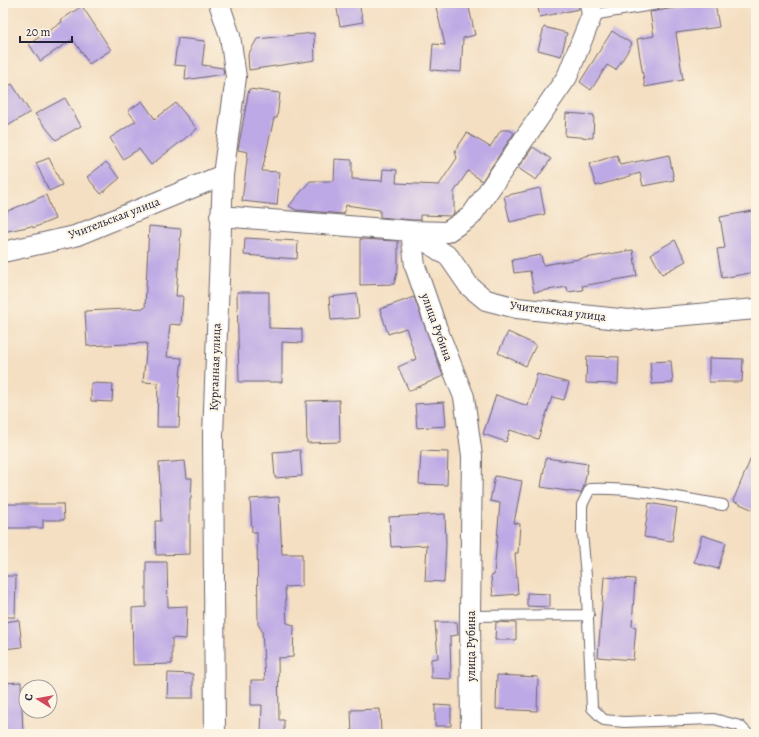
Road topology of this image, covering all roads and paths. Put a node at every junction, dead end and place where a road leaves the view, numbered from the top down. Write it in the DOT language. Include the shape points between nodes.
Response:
graph roads {
  1 [pos="219,3"];
  2 [pos="664,3"];
  3 [pos="591,9"];
  4 [pos="223,175"];
  5 [pos="220,216"];
  6 [pos="411,231"];
  7 [pos="3,252"];
  8 [pos="756,308"];
  9 [pos="724,506"];
  10 [pos="588,615"];
  11 [pos="470,616"];
  12 [pos="215,734"];
  13 [pos="472,734"];
  14 [pos="748,734"];
  1 -- 4 [label="street, Курганная улица" via="230,36 236,77"];
  2 -- 3 [label="lane"];
  3 -- 6 [label="street" via="567,77 471,216 447,232"];
  4 -- 5 [label="street, Курганная улица"];
  4 -- 7 [label="street, Учительская улица" via="75,236"];
  5 -- 6 [label="street, Учительская улица"];
  5 -- 12 [label="street, Курганная улица" via="213,435"];
  6 -- 8 [label="street, Учительская улица" via="449,257 469,286 486,300 517,308 628,320"];
  6 -- 11 [label="street, улица Рубина" via="415,266 464,397 472,456"];
  9 -- 10 [label="lane" via="643,492 611,488 590,489 582,505"];
  10 -- 11 [label="lane"];
  10 -- 14 [label="lane" via="592,708 604,720 714,720 740,726"];
  11 -- 13 [label="street, улица Рубина"];
}
